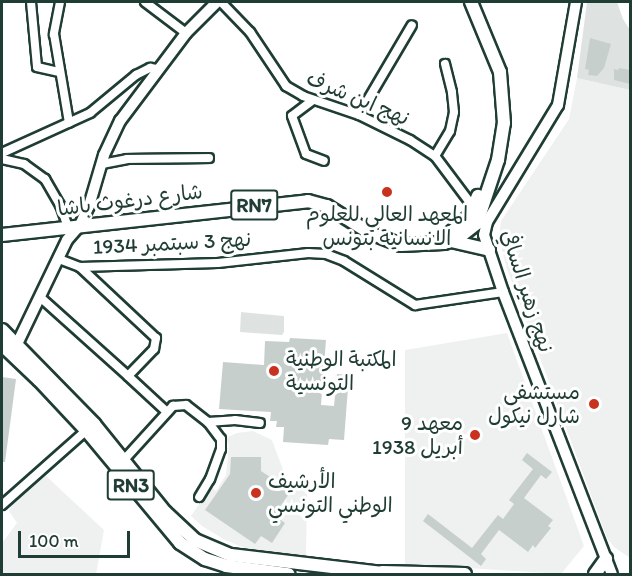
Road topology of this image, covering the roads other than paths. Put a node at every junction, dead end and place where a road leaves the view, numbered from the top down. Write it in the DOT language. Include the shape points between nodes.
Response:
graph roads {
  1 [pos="31,2"];
  2 [pos="60,2"];
  3 [pos="145,2"];
  4 [pos="219,2"];
  5 [pos="471,2"];
  6 [pos="576,2"];
  7 [pos="412,25"];
  8 [pos="186,33"];
  9 [pos="445,64"];
  10 [pos="158,69"];
  11 [pos="58,72"];
  12 [pos="313,100"];
  13 [pos="359,115"];
  14 [pos="69,123"];
  15 [pos="2,153"];
  16 [pos="435,156"];
  17 [pos="209,158"];
  18 [pos="2,159"];
  19 [pos="324,161"];
  20 [pos="102,164"];
  21 [pos="480,214"];
  22 [pos="74,226"];
  23 [pos="2,235"];
  24 [pos="450,241"];
  25 [pos="431,244"];
  26 [pos="489,250"];
  27 [pos="59,259"];
  28 [pos="80,267"];
  29 [pos="503,292"];
  30 [pos="40,297"];
  31 [pos="2,331"];
  32 [pos="17,344"];
  33 [pos="2,345"];
  34 [pos="128,376"];
  35 [pos="167,412"];
  36 [pos="208,422"];
  37 [pos="260,423"];
  38 [pos="90,427"];
  39 [pos="120,464"];
  40 [pos="199,497"];
  41 [pos="2,505"];
  42 [pos="606,559"];
  43 [pos="360,571"];
  44 [pos="275,574"];
  45 [pos="288,574"];
  46 [pos="391,574"];
  47 [pos="465,574"];
  48 [pos="595,574"];
  49 [pos="612,574"];
  1 -- 11 [label="street" via="37,67"];
  2 -- 11 [label="street" via="54,34"];
  3 -- 8 [label="street"];
  4 -- 8 [label="street"];
  4 -- 12 [label="street, نهج ابن شرف" via="250,32 286,86"];
  5 -- 21 [label="main road, RN7" via="500,72 502,109 502,138"];
  6 -- 21 [label="street" via="558,105"];
  7 -- 13 [label="street"];
  8 -- 10 [label="street"];
  9 -- 16 [label="street" via="454,112 450,131"];
  10 -- 14 [label="street" via="150,68 136,75 90,113"];
  10 -- 20 [label="street" via="120,121"];
  11 -- 14 [label="street"];
  12 -- 13 [label="street, نهج ابن شرف"];
  12 -- 19 [label="street" via="292,116 306,154"];
  13 -- 16 [label="street, نهج ابن شرف"];
  14 -- 15 [label="street"];
  16 -- 21 [label="street, نهج ابن شرف"];
  17 -- 20 [label="street" via="127,159"];
  18 -- 22 [label="street" via="24,164 45,179"];
  20 -- 22 [label="street"];
  21 -- 24 [label="main road, شارع درغوث باشا / RN7" via="469,231"];
  21 -- 25 [label="main road, RN7"];
  21 -- 26 [label="street, نهج زهير السافي"];
  22 -- 23 [label="main road, شارع درغوث باشا / RN7"];
  22 -- 25 [label="main road, شارع درغوث باشا / RN7" via="308,201 337,211 390,242"];
  22 -- 27 [label="street"];
  24 -- 25 [label="main road, شارع درغوث باشا / RN7"];
  24 -- 26 [label="main road"];
  26 -- 29 [label="street, نهج زهير السافي"];
  27 -- 28 [label="street"];
  27 -- 30 [label="street"];
  28 -- 29 [label="street, نهج 3 سبتمبر 1934" via="218,263 326,254 413,304"];
  28 -- 34 [label="street" via="156,338 154,349"];
  29 -- 42 [label="street, نهج زهير السافي"];
  30 -- 32 [label="street"];
  30 -- 34 [label="street"];
  31 -- 32 [label="main road, RN3"];
  32 -- 38 [label="main road, RN3"];
  33 -- 38 [label="main road, RN3"];
  34 -- 35 [label="street"];
  35 -- 36 [label="street" via="181,404"];
  35 -- 39 [label="street"];
  36 -- 37 [label="street"];
  36 -- 40 [label="street" via="218,431 220,449"];
  38 -- 39 [label="main road, RN3"];
  38 -- 41 [label="street"];
  39 -- 43 [label="main road, RN3" via="184,532 210,548"];
  39 -- 44 [label="main road, RN3" via="161,523 187,549 226,566"];
  42 -- 48 [label="main road"];
  42 -- 49 [label="street, نهج زهير السافي"];
  43 -- 46 [label="main road, RN3"];
  43 -- 47 [label="main road"];
  44 -- 45 [label="main road, RN3"];
}
